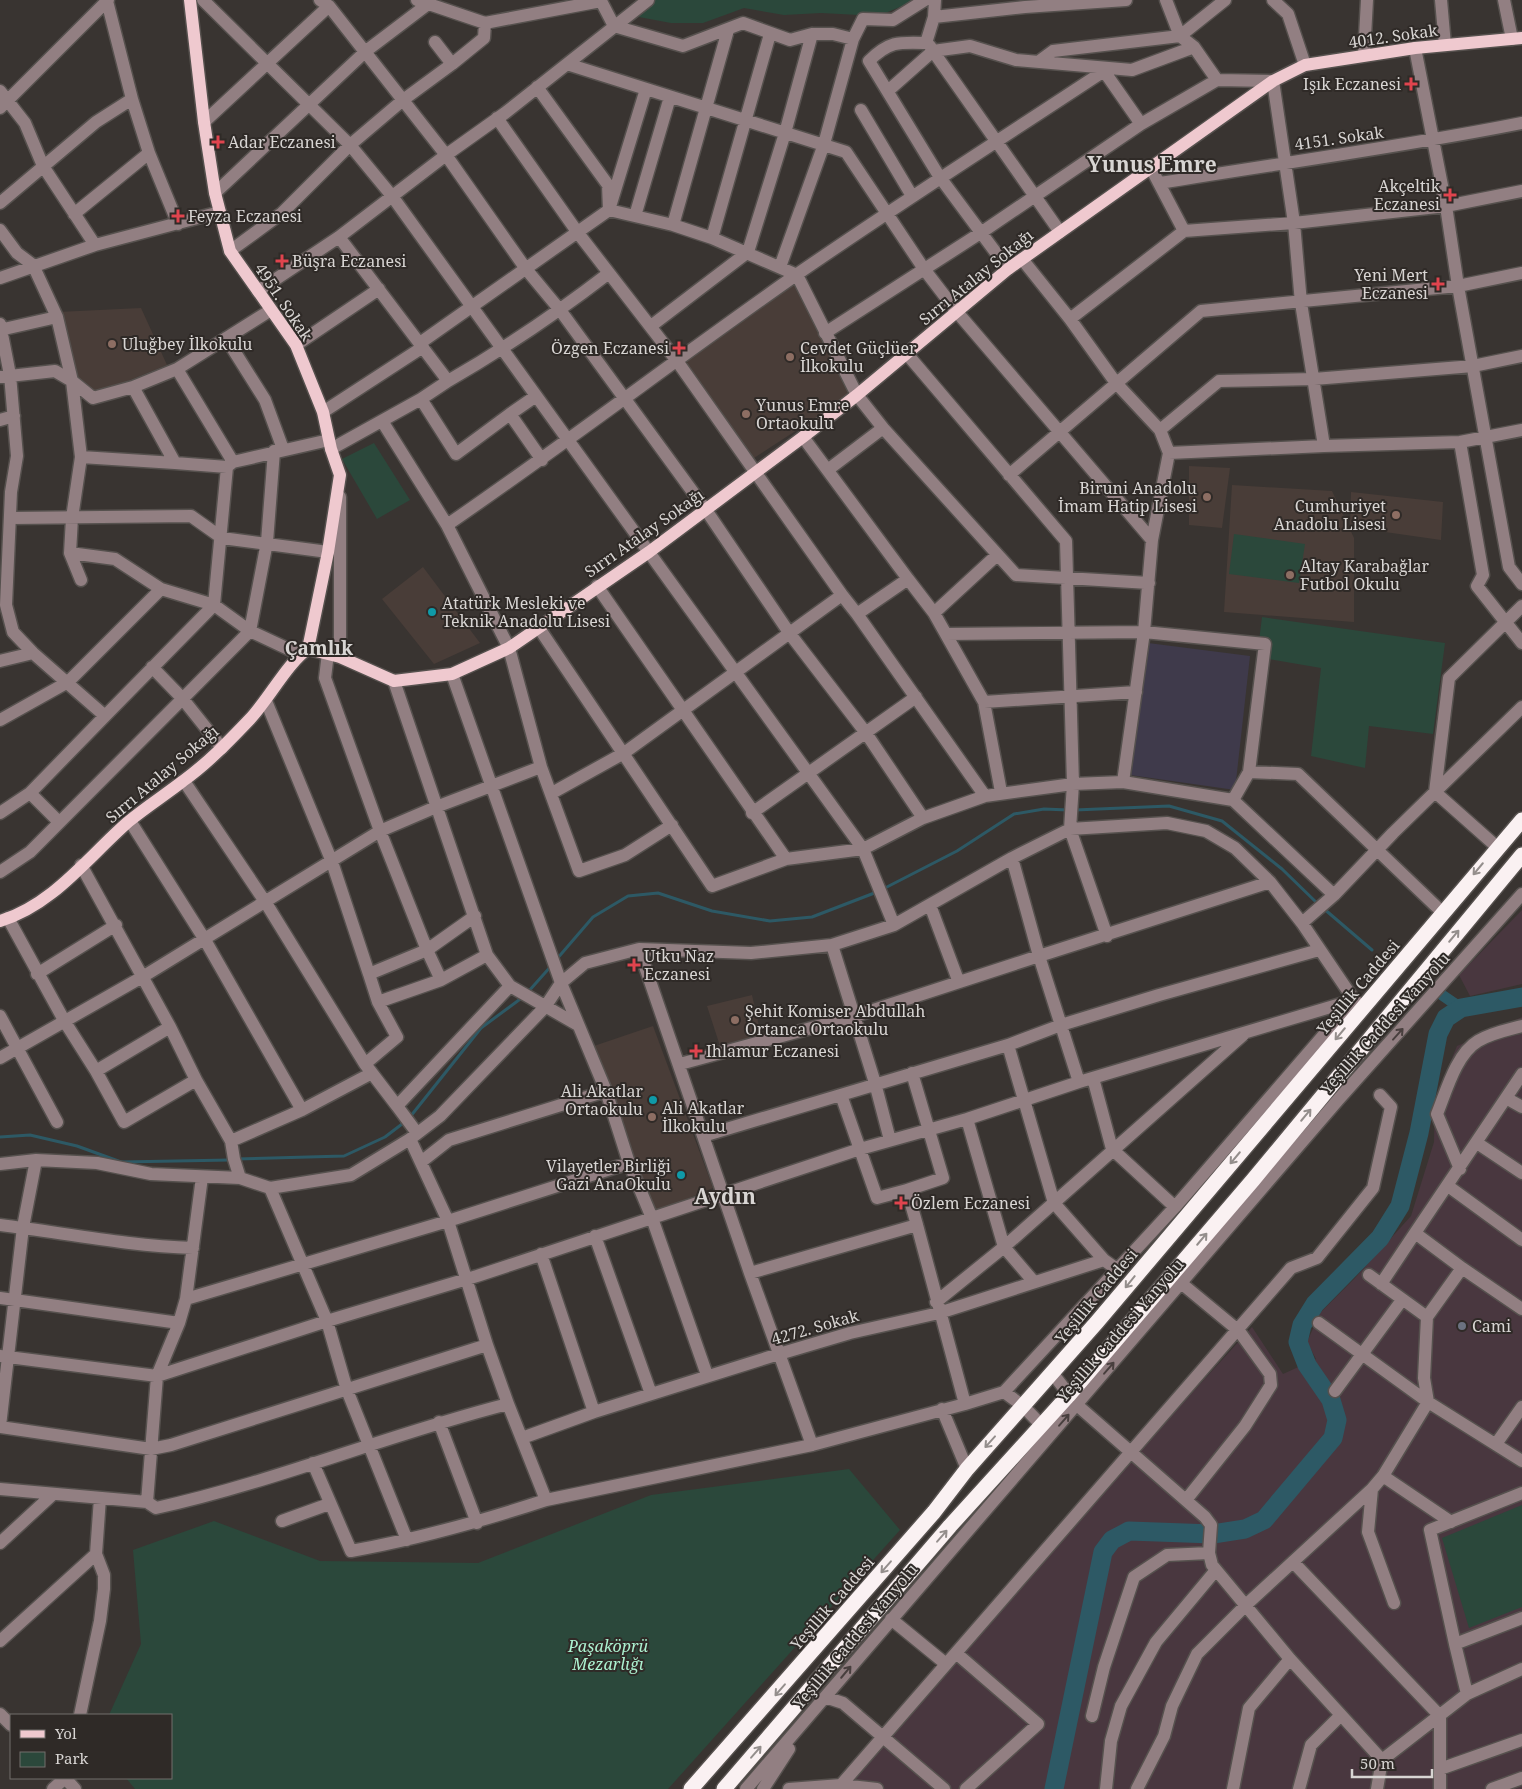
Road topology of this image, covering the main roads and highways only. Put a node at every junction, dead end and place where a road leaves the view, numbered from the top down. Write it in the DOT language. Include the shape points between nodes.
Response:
graph roads {
  1 [pos="190,0"];
  2 [pos="1517,39"];
  3 [pos="1273,81"];
  4 [pos="304,652"];
  5 [pos="1522,820"];
  6 [pos="1522,855"];
  7 [pos="4,919"];
  8 [pos="691,1789"];
  9 [pos="724,1789"];
  1 -- 4 [label="main road, 4951. Sokak" via="215,193 230,251 296,345 323,412 340,475 328,552"];
  2 -- 3 [label="main road, 4012. Sokak" via="1415,48 1304,65"];
  3 -- 4 [label="main road, Sırrı Atalay Sokağı" via="1008,269 803,437 649,552 509,648 452,674 394,681 334,655"];
  4 -- 7 [label="main road, Sırrı Atalay Sokağı" via="266,702 222,748 130,821 34,907"];
  5 -- 8 [label="highway, Yeşillik Caddesi, one-way" via="1359,1004 1053,1374 967,1468 934,1512"];
  9 -- 6 [label="highway, one-way" via="950,1526 1072,1401"];
}
